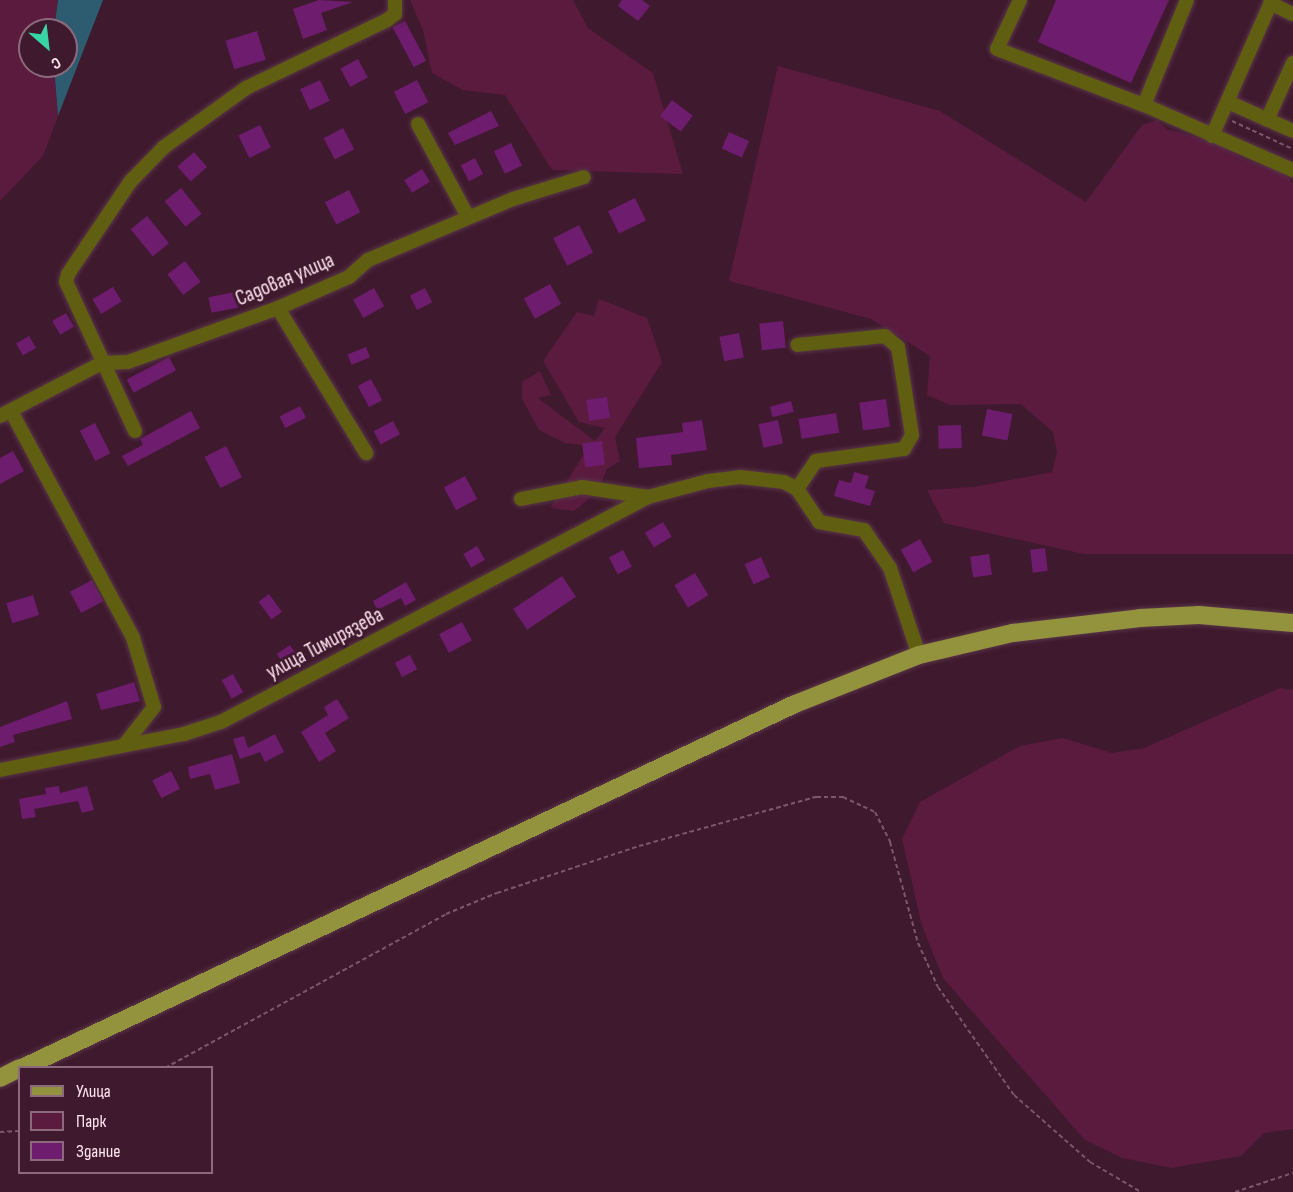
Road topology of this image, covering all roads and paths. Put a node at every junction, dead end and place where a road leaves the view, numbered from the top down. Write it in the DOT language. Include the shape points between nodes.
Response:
graph roads {
  1 [pos="395,0"];
  2 [pos="1020,0"];
  3 [pos="1187,0"];
  4 [pos="1271,2"];
  5 [pos="1293,14"];
  6 [pos="1293,63"];
  7 [pos="1228,102"];
  8 [pos="1144,105"];
  9 [pos="1222,116"];
  10 [pos="1267,120"];
  11 [pos="418,124"];
  12 [pos="1293,131"];
  13 [pos="1212,135"];
  14 [pos="1293,149"];
  15 [pos="1293,170"];
  16 [pos="584,177"];
  17 [pos="468,218"];
  18 [pos="278,308"];
  19 [pos="797,345"];
  20 [pos="102,363"];
  21 [pos="5,414"];
  22 [pos="135,431"];
  23 [pos="366,453"];
  24 [pos="797,489"];
  25 [pos="648,496"];
  26 [pos="521,499"];
  27 [pos="1293,623"];
  28 [pos="919,655"];
  29 [pos="125,744"];
  30 [pos="0,770"];
  31 [pos="25,1066"];
  32 [pos="169,1066"];
  33 [pos="18,1069"];
  34 [pos="0,1078"];
  35 [pos="18,1131"];
  36 [pos="0,1132"];
  37 [pos="1293,1173"];
  38 [pos="1141,1192"];
  39 [pos="1235,1192"];
  1 -- 20 [label="street" via="395,14 387,20 246,88 201,117 130,182 66,282"];
  2 -- 8 [label="street" via="998,49"];
  3 -- 8 [label="street"];
  4 -- 5 [label="street"];
  4 -- 7 [label="street"];
  6 -- 10 [label="street"];
  7 -- 9 [label="street"];
  7 -- 10 [label="street"];
  8 -- 13 [label="street"];
  9 -- 13 [label="street"];
  9 -- 14 [label="path"];
  10 -- 12 [label="street"];
  11 -- 17 [label="street"];
  13 -- 15 [label="street"];
  16 -- 17 [label="street, Садовая улица"];
  17 -- 18 [label="street, Садовая улица" via="368,260 349,277"];
  18 -- 20 [label="street, Садовая улица" via="128,362"];
  18 -- 23 [label="street"];
  19 -- 24 [label="street" via="885,336 898,347 912,435 904,449 816,461"];
  20 -- 21 [label="street, Садовая улица"];
  20 -- 22 [label="street"];
  21 -- 29 [label="street" via="132,638 154,707"];
  24 -- 25 [label="street" via="776,480 740,477"];
  24 -- 28 [label="street" via="819,522 864,530 873,538 890,568"];
  25 -- 26 [label="street" via="582,487"];
  25 -- 29 [label="street, улица Тимирязева" via="221,722"];
  27 -- 28 [label="main road" via="1199,615 1140,618 1013,633"];
  28 -- 31 [label="main road" via="795,704"];
  29 -- 30 [label="street, улица Тимирязева"];
  32 -- 38 [label="path" via="446,914 497,893 639,846 816,797 843,797 874,812 890,842 918,943 938,987 1014,1095 1090,1162"];
  33 -- 34 [label="main road"];
  35 -- 36 [label="path"];
  37 -- 39 [label="path"];
}
